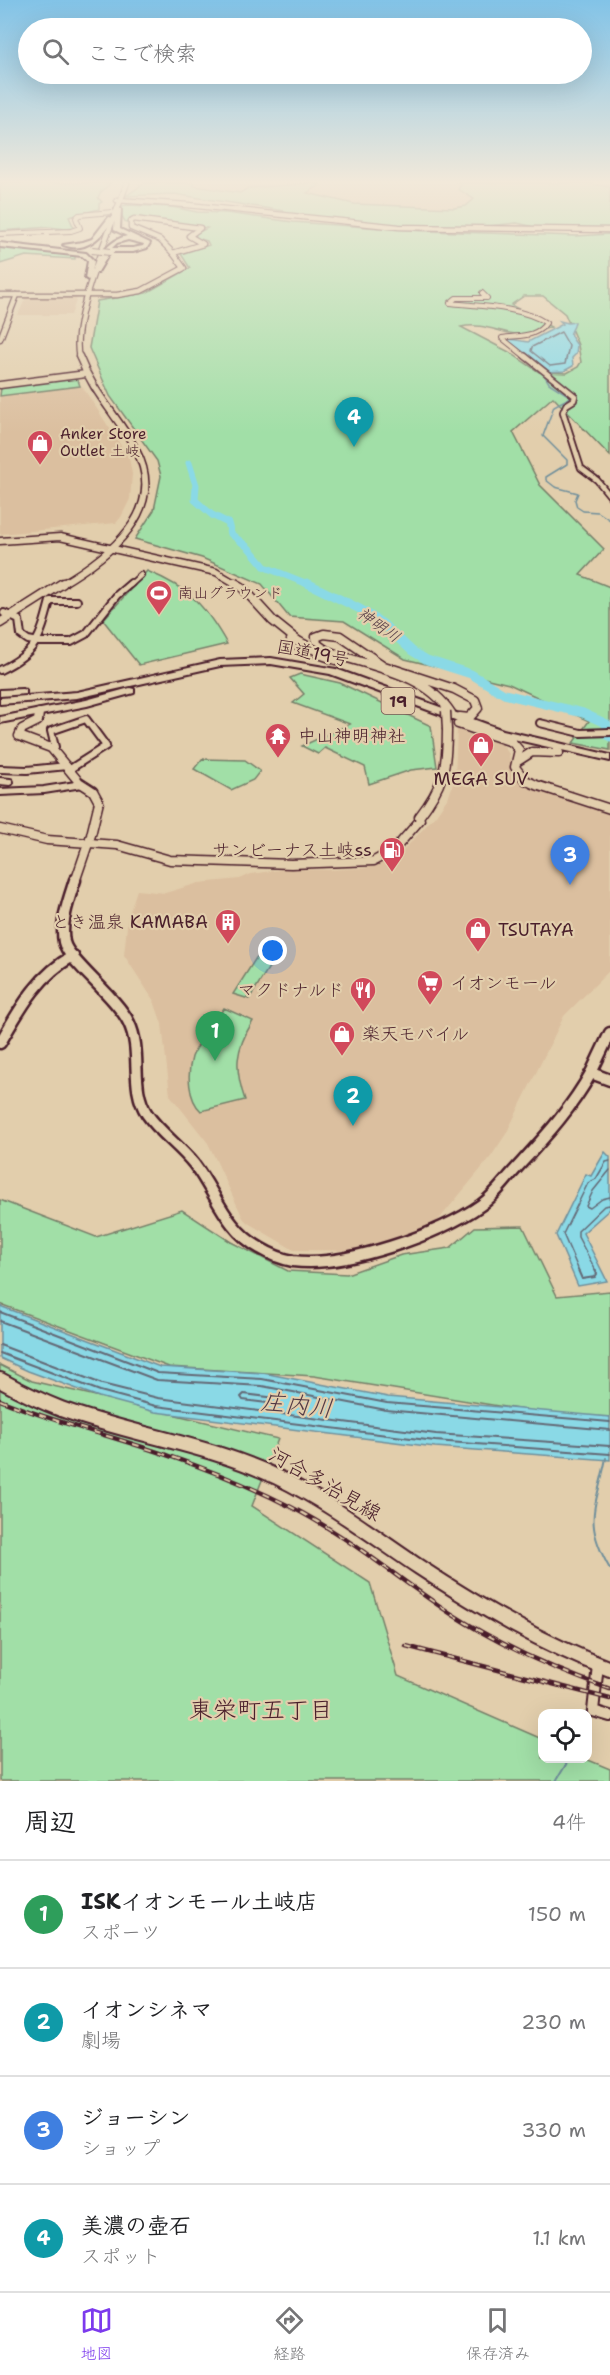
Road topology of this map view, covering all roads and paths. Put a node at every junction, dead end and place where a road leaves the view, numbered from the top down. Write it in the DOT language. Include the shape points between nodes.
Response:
graph roads {
  1 [pos="90,266"];
  2 [pos="93,266"];
  3 [pos="98,266"];
  4 [pos="99,266"];
  5 [pos="183,266"];
  6 [pos="96,271"];
  7 [pos="88,278"];
  8 [pos="482,293"];
  9 [pos="0,295"];
  10 [pos="17,295"];
  11 [pos="85,295"];
  12 [pos="2,330"];
  13 [pos="0,339"];
  14 [pos="83,374"];
  15 [pos="0,385"];
  16 [pos="610,496"];
  17 [pos="0,540"];
  18 [pos="109,547"];
  19 [pos="204,570"];
  20 [pos="141,575"];
  21 [pos="77,601"];
  22 [pos="4,615"];
  23 [pos="0,622"];
  24 [pos="39,642"];
  25 [pos="301,642"];
  26 [pos="239,661"];
  27 [pos="0,670"];
  28 [pos="183,674"];
  29 [pos="375,687"];
  30 [pos="432,691"];
  31 [pos="0,693"];
  32 [pos="0,703"];
  33 [pos="448,712"];
  34 [pos="39,713"];
  35 [pos="0,719"];
  36 [pos="540,723"];
  37 [pos="453,728"];
  38 [pos="610,732"];
  39 [pos="55,747"];
  40 [pos="555,750"];
  41 [pos="518,761"];
  42 [pos="610,761"];
  43 [pos="68,768"];
  44 [pos="0,770"];
  45 [pos="0,781"];
  46 [pos="10,782"];
  47 [pos="82,784"];
  48 [pos="0,792"];
  49 [pos="610,809"];
  50 [pos="0,829"];
  51 [pos="87,844"];
  52 [pos="72,956"];
  53 [pos="610,1033"];
  54 [pos="0,1043"];
  55 [pos="591,1073"];
  56 [pos="610,1080"];
  57 [pos="0,1380"];
  58 [pos="604,1666"];
  59 [pos="610,1716"];
  1 -- 7 [label="highway"];
  2 -- 7 [label="street"];
  3 -- 6 [label="street"];
  4 -- 6 [label="highway"];
  5 -- 11 [label="street" via="150,287 123,294"];
  6 -- 11 [label="street"];
  7 -- 11 [label="street"];
  8 -- 16 [label="street" via="487,298 456,298 450,303 496,308 538,317 546,323 533,334 502,338 575,396 563,412 581,468"];
  9 -- 10 [label="street"];
  10 -- 11 [label="street"];
  10 -- 12 [label="street"];
  11 -- 14 [label="street" via="77,331"];
  12 -- 13 [label="street"];
  14 -- 15 [label="street"];
  14 -- 18 [label="street" via="139,454 146,475 143,506 135,521"];
  17 -- 18 [label="street" via="60,537"];
  18 -- 19 [label="street"];
  18 -- 22 [label="street" via="79,574"];
  19 -- 25 [label="street" via="223,575 242,587 273,621"];
  19 -- 33 [label="street" via="242,591 302,648 433,695"];
  20 -- 24 [label="street" via="117,596 86,634 71,642"];
  21 -- 24 [label="street" via="50,601"];
  22 -- 23 [label="street"];
  22 -- 24 [label="street" via="19,620 24,638"];
  24 -- 27 [label="street" via="17,662"];
  25 -- 30 [label="street, bridge"];
  25 -- 40 [label="street" via="320,632 343,635 379,661 473,696 481,706 477,718 487,726 544,741"];
  26 -- 29 [label="highway, 国道19号 / 19" via="318,668"];
  26 -- 31 [label="highway, 19" via="216,661 91,686"];
  26 -- 32 [label="highway, 国道19号 / 19" via="77,695"];
  28 -- 32 [label="highway, 国道19号 / 19" via="76,699"];
  28 -- 34 [label="highway, 19"];
  28 -- 37 [label="highway, 国道19号 / 19" via="231,666 299,669 344,680"];
  29 -- 30 [label="street" via="458,717 469,718 478,708 475,700 465,694 375,662 341,637 316,637 317,645 331,652"];
  29 -- 40 [label="highway, 国道19号 / 19"];
  30 -- 33 [label="street" via="447,702"];
  33 -- 37 [label="street"];
  34 -- 35 [label="highway, 19"];
  34 -- 43 [label="street" via="38,722 22,729 20,736 47,746"];
  36 -- 38 [label="street" via="580,733"];
  37 -- 40 [label="highway, 国道19号 / 19"];
  37 -- 41 [label="street" via="512,742 519,750"];
  37 -- 51 [label="street" via="449,786 425,820 420,820 386,857 374,861 291,864 170,860 117,845"];
  39 -- 43 [label="street" via="51,731 86,719 106,746"];
  40 -- 41 [label="street" via="532,751"];
  40 -- 42 [label="highway, 国道19号 / 19"];
  41 -- 49 [label="street" via="515,767 525,780"];
  43 -- 44 [label="street"];
  43 -- 47 [label="street"];
  45 -- 46 [label="street"];
  47 -- 48 [label="street"];
  47 -- 51 [label="street" via="93,791 99,802"];
  50 -- 51 [label="street" via="31,838"];
  51 -- 52 [label="street" via="63,929 64,943"];
  52 -- 54 [label="street" via="39,981"];
  52 -- 55 [label="street" via="121,1008 133,1030 143,1108 194,1164 237,1232 256,1246 295,1261 324,1261 424,1235 483,1204 554,1130"];
  53 -- 55 [label="street"];
  55 -- 56 [label="street"];
  57 -- 58 [label="street, 河合多治見線" via="63,1409 223,1454 277,1476 507,1622"];
  58 -- 59 [label="street" via="593,1711"];
}
